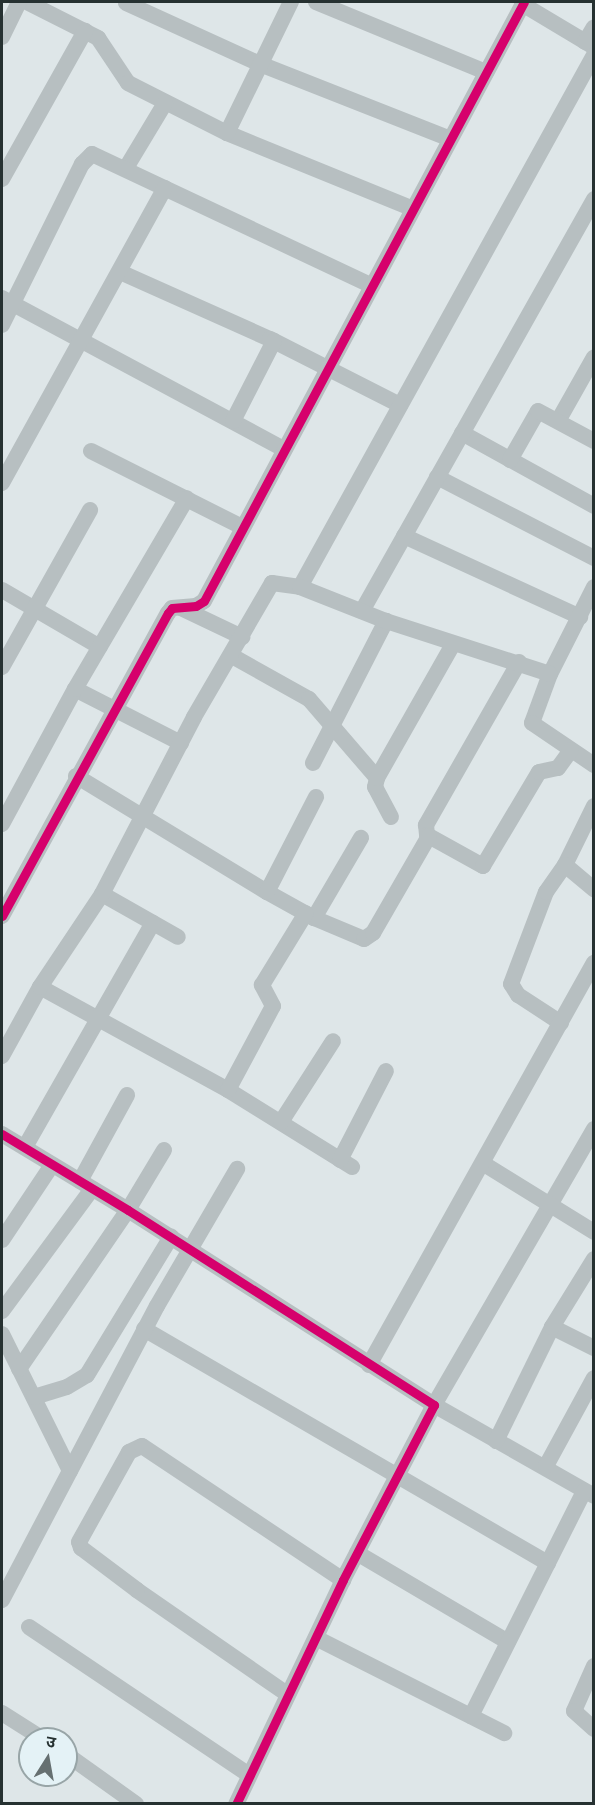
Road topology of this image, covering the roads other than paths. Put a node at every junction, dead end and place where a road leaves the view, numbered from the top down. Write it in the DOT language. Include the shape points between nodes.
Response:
graph roads {
  1 [pos="19,2"];
  2 [pos="27,2"];
  3 [pos="291,2"];
  4 [pos="316,2"];
  5 [pos="126,3"];
  6 [pos="523,3"];
  7 [pos="594,27"];
  8 [pos="85,31"];
  9 [pos="2,38"];
  10 [pos="591,48"];
  11 [pos="260,64"];
  12 [pos="486,72"];
  13 [pos="165,103"];
  14 [pos="227,133"];
  15 [pos="450,140"];
  16 [pos="126,168"];
  17 [pos="2,178"];
  18 [pos="165,188"];
  19 [pos="594,199"];
  20 [pos="413,209"];
  21 [pos="120,272"];
  22 [pos="370,285"];
  23 [pos="7,301"];
  24 [pos="2,325"];
  25 [pos="83,341"];
  26 [pos="274,341"];
  27 [pos="594,357"];
  28 [pos="327,369"];
  29 [pos="400,405"];
  30 [pos="233,421"];
  31 [pos="558,421"];
  32 [pos="462,433"];
  33 [pos="594,441"];
  34 [pos="285,449"];
  35 [pos="91,451"];
  36 [pos="510,460"];
  37 [pos="437,477"];
  38 [pos="2,483"];
  39 [pos="187,498"];
  40 [pos="594,506"];
  41 [pos="90,510"];
  42 [pos="242,527"];
  43 [pos="404,536"];
  44 [pos="594,558"];
  45 [pos="300,587"];
  46 [pos="594,587"];
  47 [pos="2,590"];
  48 [pos="34,607"];
  49 [pos="180,607"];
  50 [pos="362,611"];
  51 [pos="586,612"];
  52 [pos="386,621"];
  53 [pos="242,637"];
  54 [pos="453,644"];
  55 [pos="100,647"];
  56 [pos="232,656"];
  57 [pos="519,662"];
  58 [pos="2,667"];
  59 [pos="550,674"];
  60 [pos="75,689"];
  61 [pos="112,710"];
  62 [pos="332,726"];
  63 [pos="181,743"];
  64 [pos="571,750"];
  65 [pos="313,764"];
  66 [pos="594,765"];
  67 [pos="76,776"];
  68 [pos="377,778"];
  69 [pos="316,797"];
  70 [pos="594,806"];
  71 [pos="145,817"];
  72 [pos="391,817"];
  73 [pos="2,824"];
  74 [pos="429,836"];
  75 [pos="362,838"];
  76 [pos="565,865"];
  77 [pos="594,889"];
  78 [pos="267,892"];
  79 [pos="102,894"];
  80 [pos="310,915"];
  81 [pos="2,916"];
  82 [pos="153,923"];
  83 [pos="178,937"];
  84 [pos="594,963"];
  85 [pos="40,987"];
  86 [pos="96,1020"];
  87 [pos="561,1023"];
  88 [pos="333,1041"];
  89 [pos="2,1056"];
  90 [pos="386,1071"];
  91 [pos="228,1090"];
  92 [pos="127,1095"];
  93 [pos="281,1122"];
  94 [pos="594,1129"];
  95 [pos="2,1134"];
  96 [pos="25,1148"];
  97 [pos="164,1150"];
  98 [pos="484,1164"];
  99 [pos="52,1165"];
  100 [pos="237,1169"];
  101 [pos="86,1185"];
  102 [pos="551,1207"];
  103 [pos="128,1210"];
  104 [pos="594,1232"];
  105 [pos="171,1238"];
  106 [pos="2,1240"];
  107 [pos="190,1250"];
  108 [pos="594,1259"];
  109 [pos="2,1311"];
  110 [pos="552,1327"];
  111 [pos="144,1329"];
  112 [pos="2,1334"];
  113 [pos="594,1348"];
  114 [pos="369,1365"];
  115 [pos="19,1369"];
  116 [pos="594,1377"];
  117 [pos="34,1398"];
  118 [pos="434,1406"];
  119 [pos="496,1441"];
  120 [pos="546,1466"];
  121 [pos="70,1471"];
  122 [pos="398,1478"];
  123 [pos="589,1494"];
  124 [pos="357,1553"];
  125 [pos="548,1563"];
  126 [pos="343,1580"];
  127 [pos="2,1600"];
  128 [pos="29,1627"];
  129 [pos="316,1638"];
  130 [pos="508,1642"];
  131 [pos="594,1666"];
  132 [pos="287,1694"];
  133 [pos="2,1713"];
  134 [pos="471,1716"];
  135 [pos="24,1727"];
  136 [pos="594,1729"];
  137 [pos="504,1733"];
  138 [pos="78,1762"];
  139 [pos="249,1775"];
  140 [pos="136,1803"];
  141 [pos="236,1803"];
  1 -- 9 [label="street"];
  2 -- 8 [label="street"];
  3 -- 11 [label="street"];
  4 -- 12 [label="street"];
  5 -- 11 [label="street"];
  6 -- 10 [label="street"];
  6 -- 12 [label="street"];
  7 -- 10 [label="street"];
  8 -- 13 [label="street" via="103,43 121,78"];
  8 -- 17 [label="street"];
  10 -- 29 [label="street"];
  11 -- 14 [label="street"];
  11 -- 15 [label="street"];
  12 -- 15 [label="street"];
  13 -- 14 [label="street"];
  13 -- 16 [label="street"];
  14 -- 20 [label="street"];
  15 -- 20 [label="street"];
  16 -- 18 [label="street"];
  16 -- 23 [label="street" via="99,155 86,157"];
  18 -- 21 [label="street"];
  18 -- 22 [label="street"];
  19 -- 32 [label="street"];
  20 -- 22 [label="street"];
  21 -- 25 [label="street"];
  21 -- 26 [label="street"];
  22 -- 28 [label="street"];
  23 -- 24 [label="street"];
  23 -- 25 [label="street"];
  25 -- 30 [label="street"];
  25 -- 38 [label="street"];
  26 -- 28 [label="street"];
  26 -- 30 [label="street"];
  27 -- 31 [label="street"];
  28 -- 29 [label="street"];
  28 -- 34 [label="street"];
  29 -- 45 [label="street"];
  30 -- 34 [label="street"];
  31 -- 33 [label="street"];
  31 -- 36 [label="street" via="538,411"];
  32 -- 36 [label="street"];
  32 -- 37 [label="street"];
  34 -- 42 [label="street"];
  35 -- 39 [label="street"];
  36 -- 40 [label="street"];
  37 -- 43 [label="street"];
  37 -- 44 [label="street"];
  39 -- 42 [label="street"];
  39 -- 55 [label="street"];
  41 -- 48 [label="street"];
  42 -- 49 [label="street" via="204,601"];
  43 -- 50 [label="street"];
  43 -- 51 [label="street"];
  45 -- 50 [label="street"];
  45 -- 53 [label="street" via="277,582 268,586"];
  46 -- 51 [label="street"];
  47 -- 48 [label="street"];
  48 -- 55 [label="street"];
  48 -- 58 [label="street"];
  49 -- 53 [label="street"];
  49 -- 61 [label="street" via="168,613"];
  50 -- 52 [label="street"];
  51 -- 59 [label="street"];
  52 -- 54 [label="street"];
  52 -- 62 [label="street"];
  53 -- 56 [label="street"];
  54 -- 57 [label="street"];
  54 -- 68 [label="street"];
  55 -- 60 [label="street"];
  56 -- 62 [label="street" via="309,699"];
  56 -- 63 [label="street"];
  57 -- 59 [label="street"];
  57 -- 74 [label="street" via="426,825"];
  59 -- 64 [label="street" via="532,723"];
  60 -- 61 [label="street"];
  60 -- 73 [label="street"];
  61 -- 63 [label="street"];
  61 -- 67 [label="street"];
  62 -- 65 [label="street"];
  62 -- 68 [label="street"];
  63 -- 71 [label="street"];
  64 -- 66 [label="street"];
  64 -- 74 [label="street" via="558,768 539,772 487,863 476,864"];
  67 -- 71 [label="street"];
  67 -- 81 [label="street"];
  68 -- 72 [label="street" via="375,787"];
  69 -- 78 [label="street"];
  70 -- 76 [label="street"];
  71 -- 78 [label="street"];
  71 -- 79 [label="street"];
  74 -- 80 [label="street" via="369,938 354,936"];
  75 -- 80 [label="street"];
  76 -- 77 [label="street"];
  76 -- 87 [label="street" via="546,892 511,984 518,995"];
  78 -- 80 [label="street"];
  79 -- 82 [label="street"];
  79 -- 85 [label="street"];
  80 -- 91 [label="street" via="262,985 273,1006"];
  82 -- 83 [label="street"];
  82 -- 86 [label="street"];
  84 -- 87 [label="street"];
  85 -- 86 [label="street"];
  85 -- 89 [label="street"];
  86 -- 91 [label="street"];
  86 -- 96 [label="street"];
  87 -- 98 [label="street"];
  88 -- 93 [label="street"];
  90 -- 93 [label="street" via="346,1163"];
  91 -- 93 [label="street"];
  92 -- 101 [label="street"];
  94 -- 102 [label="street"];
  95 -- 96 [label="street"];
  96 -- 99 [label="street"];
  97 -- 103 [label="street"];
  98 -- 102 [label="street"];
  98 -- 114 [label="street"];
  99 -- 101 [label="street"];
  99 -- 106 [label="street"];
  100 -- 107 [label="street"];
  101 -- 103 [label="street"];
  101 -- 109 [label="street"];
  102 -- 104 [label="street"];
  102 -- 118 [label="street"];
  103 -- 105 [label="street"];
  103 -- 115 [label="street"];
  105 -- 107 [label="street"];
  105 -- 117 [label="street" via="87,1375 67,1387"];
  107 -- 111 [label="street"];
  107 -- 114 [label="street"];
  108 -- 110 [label="street"];
  110 -- 113 [label="street"];
  110 -- 119 [label="street"];
  111 -- 121 [label="street"];
  111 -- 122 [label="street"];
  112 -- 115 [label="street"];
  114 -- 118 [label="street"];
  115 -- 117 [label="street"];
  116 -- 120 [label="street"];
  117 -- 121 [label="street"];
  118 -- 119 [label="street"];
  118 -- 122 [label="street"];
  119 -- 120 [label="street"];
  120 -- 123 [label="street"];
  121 -- 127 [label="street"];
  122 -- 124 [label="street"];
  122 -- 125 [label="street"];
  123 -- 125 [label="street"];
  124 -- 126 [label="street"];
  124 -- 130 [label="street"];
  125 -- 130 [label="street"];
  126 -- 129 [label="street"];
  126 -- 132 [label="street" via="142,1446 129,1452 79,1542 81,1548 137,1590"];
  128 -- 139 [label="street"];
  129 -- 132 [label="street"];
  129 -- 134 [label="street"];
  130 -- 134 [label="street"];
  131 -- 136 [label="street" via="574,1711"];
  132 -- 139 [label="street"];
  133 -- 135 [label="street"];
  134 -- 137 [label="street"];
  138 -- 140 [label="street"];
  139 -- 141 [label="street"];
}
